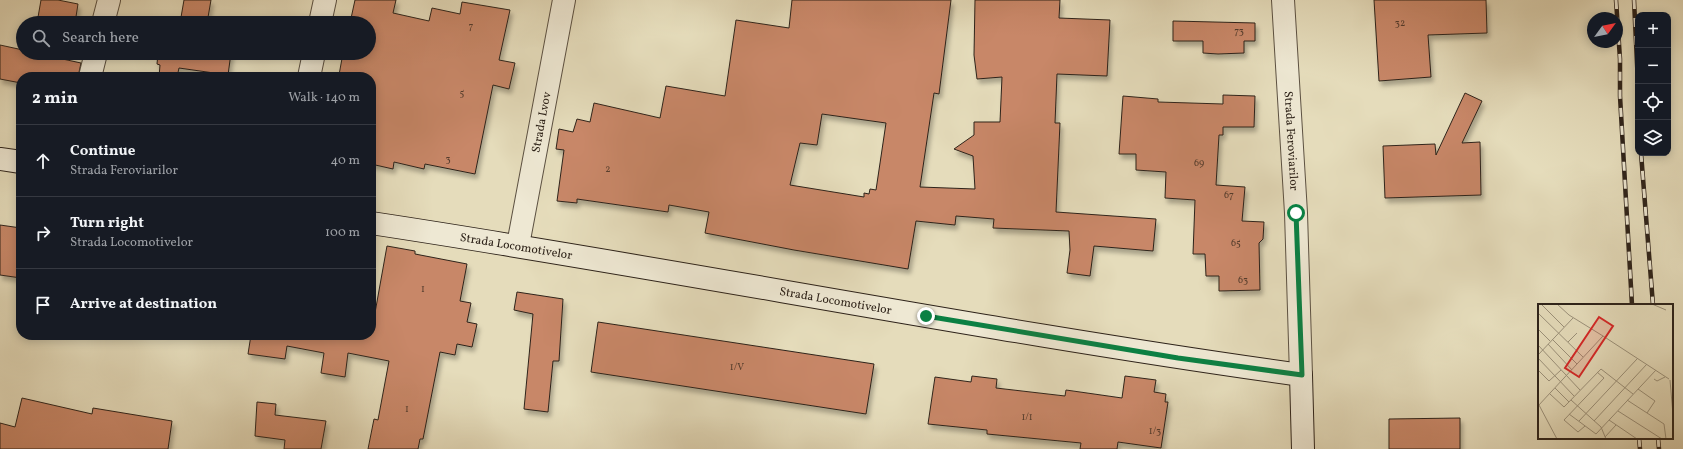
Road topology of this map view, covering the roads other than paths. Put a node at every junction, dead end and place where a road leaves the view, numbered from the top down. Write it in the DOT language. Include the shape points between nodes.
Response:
graph roads {
  1 [pos="109,0"];
  2 [pos="325,0"];
  3 [pos="564,0"];
  4 [pos="1283,0"];
  5 [pos="105,16"];
  6 [pos="322,16"];
  7 [pos="94,60"];
  8 [pos="313,60"];
  9 [pos="91,72"];
  10 [pos="310,72"];
  11 [pos="0,159"];
  12 [pos="16,161"];
  13 [pos="376,224"];
  14 [pos="518,245"];
  15 [pos="1302,375"];
  16 [pos="1303,449"];
  1 -- 5 [label="main road"];
  2 -- 6 [label="main road"];
  3 -- 14 [label="main road, Strada Lvov"];
  4 -- 15 [label="main road, Strada Feroviarilor" via="1296,213"];
  7 -- 9 [label="main road"];
  8 -- 10 [label="main road"];
  11 -- 12 [label="main road"];
  13 -- 14 [label="main road, Strada Locomotivelor"];
  14 -- 15 [label="main road, Strada Locomotivelor" via="1007,330"];
  15 -- 16 [label="main road, Strada Feroviarilor"];
}
